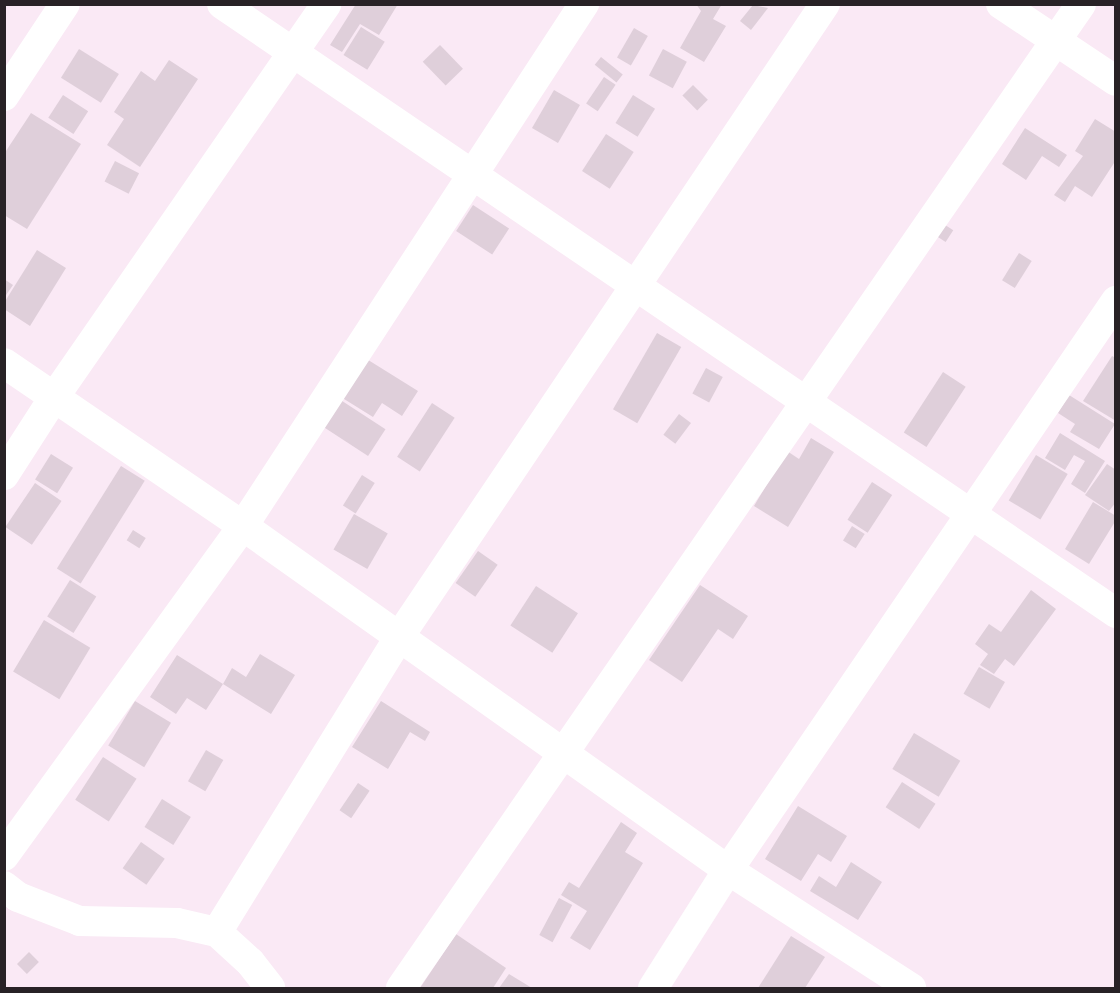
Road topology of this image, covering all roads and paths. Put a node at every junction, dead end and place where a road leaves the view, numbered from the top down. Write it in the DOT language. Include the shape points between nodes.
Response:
graph roads {
  1 [pos="65,4"];
  2 [pos="222,4"];
  3 [pos="326,4"];
  4 [pos="584,4"];
  5 [pos="825,4"];
  6 [pos="1001,4"];
  7 [pos="1081,4"];
  8 [pos="1056,41"];
  9 [pos="292,54"];
  10 [pos="1116,81"];
  11 [pos="4,96"];
  12 [pos="470,176"];
  13 [pos="635,288"];
  14 [pos="1116,301"];
  15 [pos="4,363"];
  16 [pos="55,396"];
  17 [pos="806,404"];
  18 [pos="4,475"];
  19 [pos="969,514"];
  20 [pos="243,526"];
  21 [pos="1116,613"];
  22 [pos="399,637"];
  23 [pos="563,753"];
  24 [pos="4,856"];
  25 [pos="728,870"];
  26 [pos="4,886"];
  27 [pos="216,932"];
  28 [pos="270,988"];
  29 [pos="401,988"];
  30 [pos="653,988"];
  31 [pos="911,988"];
  1 -- 11 [label="street"];
  2 -- 9 [label="street"];
  3 -- 9 [label="street"];
  4 -- 12 [label="street"];
  5 -- 13 [label="street"];
  6 -- 8 [label="street"];
  7 -- 8 [label="street"];
  8 -- 10 [label="street"];
  8 -- 17 [label="street"];
  9 -- 12 [label="street"];
  9 -- 16 [label="street"];
  12 -- 13 [label="street"];
  12 -- 20 [label="street"];
  13 -- 17 [label="street"];
  13 -- 22 [label="street"];
  14 -- 19 [label="street"];
  15 -- 16 [label="street"];
  16 -- 18 [label="street"];
  16 -- 20 [label="street"];
  17 -- 19 [label="street"];
  17 -- 23 [label="street"];
  19 -- 21 [label="street"];
  19 -- 25 [label="street"];
  20 -- 22 [label="street"];
  20 -- 24 [label="street"];
  22 -- 23 [label="street"];
  22 -- 27 [label="street"];
  23 -- 25 [label="street"];
  23 -- 29 [label="street"];
  25 -- 30 [label="street"];
  25 -- 31 [label="street"];
  26 -- 27 [label="street" via="18,897 80,921 177,923"];
  27 -- 28 [label="street" via="250,962"];
}
